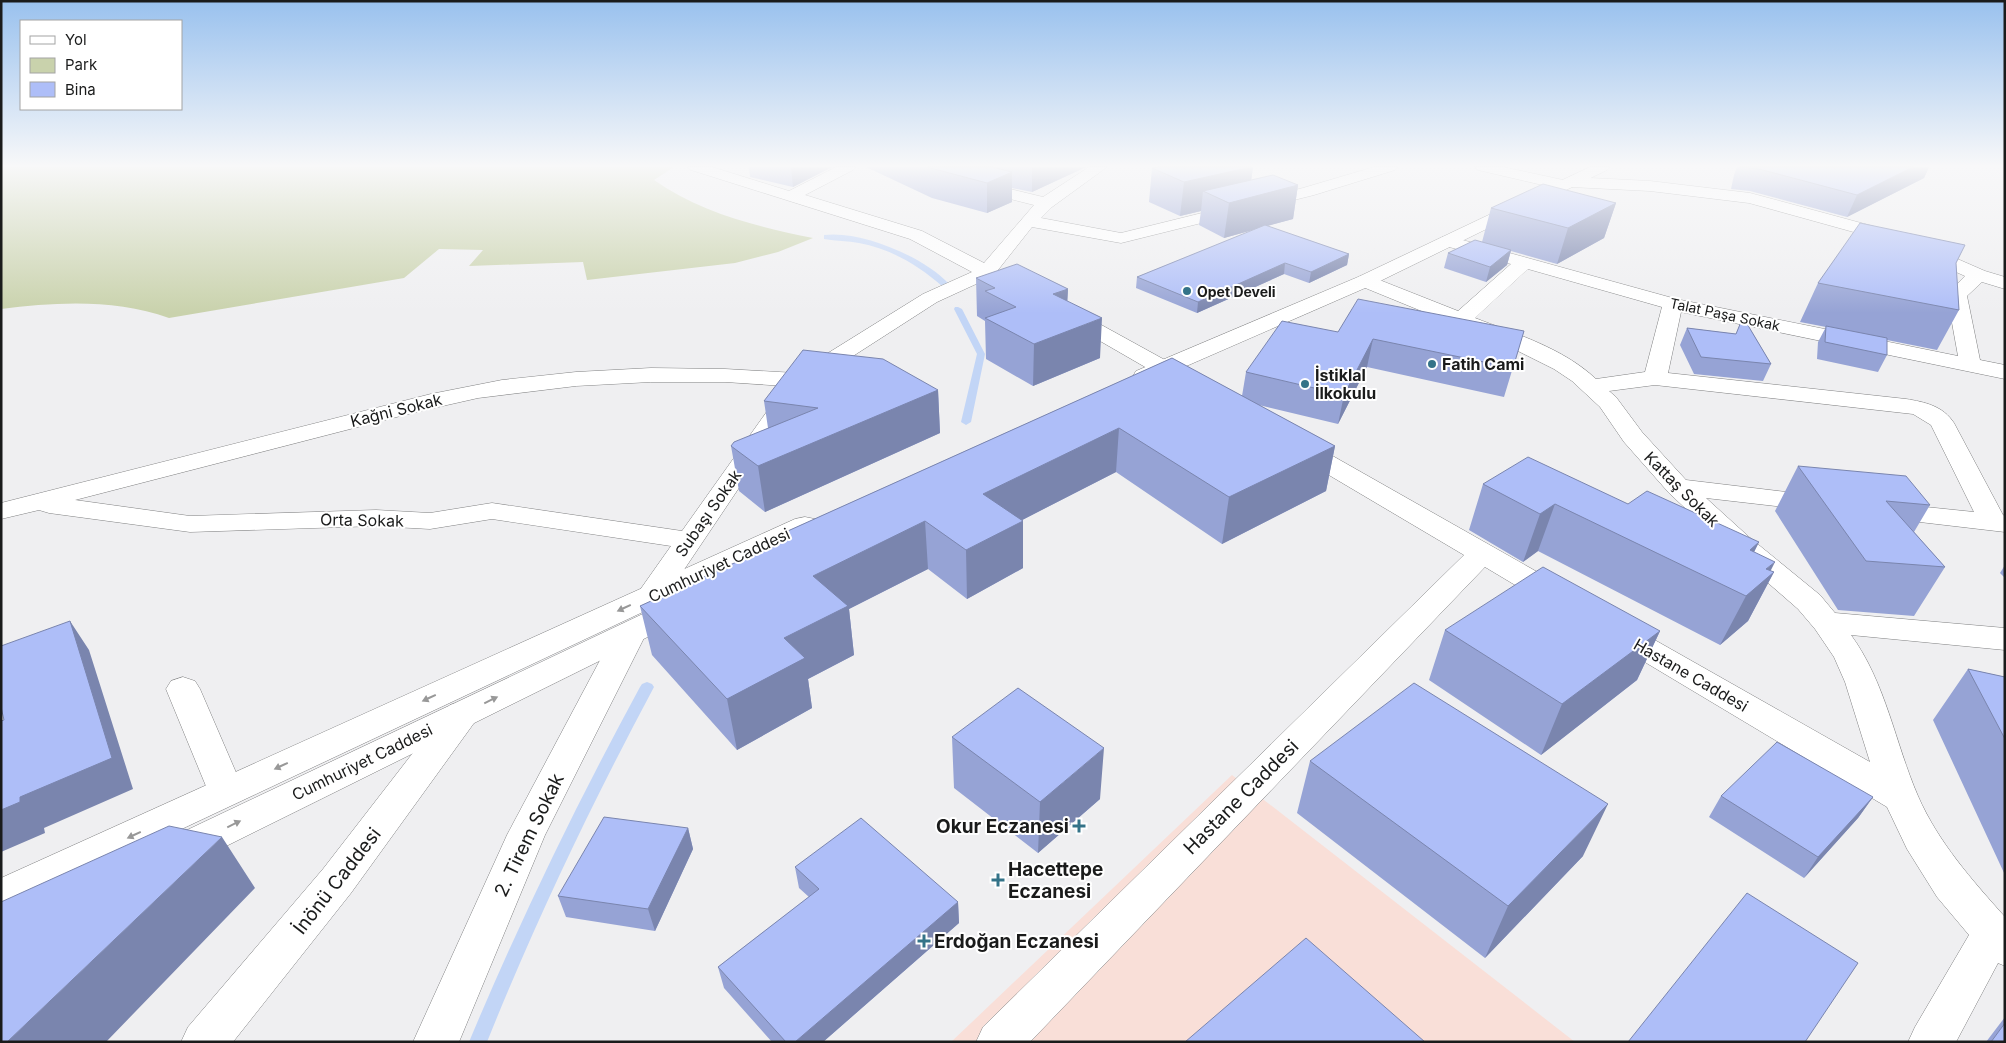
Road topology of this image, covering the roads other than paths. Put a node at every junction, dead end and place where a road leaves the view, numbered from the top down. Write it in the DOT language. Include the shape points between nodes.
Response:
graph roads {
  1 [pos="854,216"];
  2 [pos="1032,216"];
  3 [pos="1212,216"];
  4 [pos="1500,216"];
  5 [pos="1814,216"];
  6 [pos="1028,220"];
  7 [pos="1448,241"];
  8 [pos="1525,262"];
  9 [pos="987,272"];
  10 [pos="1978,275"];
  11 [pos="1365,281"];
  12 [pos="2005,284"];
  13 [pos="1673,304"];
  14 [pos="1461,319"];
  15 [pos="1970,364"];
  16 [pos="1164,368"];
  17 [pos="2005,372"];
  18 [pos="1655,378"];
  19 [pos="800,380"];
  20 [pos="1592,386"];
  21 [pos="1121,388"];
  22 [pos="1207,393"];
  23 [pos="1276,433"];
  24 [pos="1678,487"];
  25 [pos="34,503"];
  26 [pos="1,511"];
  27 [pos="1999,524"];
  28 [pos="688,540"];
  29 [pos="1482,553"];
  30 [pos="650,597"];
  31 [pos="1826,622"];
  32 [pos="631,632"];
  33 [pos="2005,639"];
  34 [pos="183,689"];
  35 [pos="462,714"];
  36 [pos="226,791"];
  37 [pos="1900,797"];
  38 [pos="152,864"];
  39 [pos="1,897"];
  40 [pos="1999,941"];
  41 [pos="204,1042"];
  42 [pos="436,1042"];
  43 [pos="999,1042"];
  44 [pos="1931,1042"];
  1 -- 9 [label="street" via="916,235"];
  2 -- 6 [label="street"];
  3 -- 6 [label="street" via="1121,238"];
  4 -- 7 [label="street"];
  5 -- 10 [label="street" via="1892,237"];
  6 -- 9 [label="street"];
  7 -- 8 [label="street, Talat Paşa Sokak"];
  7 -- 11 [label="street"];
  8 -- 13 [label="street, Talat Paşa Sokak"];
  8 -- 14 [label="street"];
  9 -- 16 [label="street"];
  9 -- 19 [label="street" via="930,298"];
  10 -- 12 [label="street"];
  10 -- 15 [label="street" via="1957,295"];
  11 -- 14 [label="street, Kattaş Sokak"];
  11 -- 16 [label="street"];
  13 -- 15 [label="street, Talat Paşa Sokak"];
  13 -- 18 [label="street"];
  14 -- 20 [label="street, Kattaş Sokak" via="1542,353"];
  15 -- 17 [label="street, Talat Paşa Sokak"];
  16 -- 21 [label="street"];
  16 -- 22 [label="street"];
  18 -- 20 [label="street"];
  18 -- 27 [label="street" via="1906,406 1930,413 1939,418"];
  19 -- 25 [label="street, Kağni Sokak" via="662,374 582,378 500,388 414,404"];
  19 -- 28 [label="street, Subaşı Sokak"];
  20 -- 24 [label="street, Kattaş Sokak"];
  23 -- 29 [label="street, Hastane Caddesi"];
  24 -- 27 [label="street"];
  24 -- 31 [label="street, Kattaş Sokak" via="1739,544 1802,596"];
  25 -- 26 [label="street, Kağni Sokak"];
  25 -- 28 [label="street, Orta Sokak" via="190,524 376,518 430,521 492,511"];
  28 -- 30 [label="street, Subaşı Sokak"];
  29 -- 37 [label="street, Hastane Caddesi"];
  29 -- 43 [label="street, Hastane Caddesi"];
  30 -- 32 [label="street, Cumhuriyet Caddesi" via="831,524"];
  30 -- 36 [label="street, Cumhuriyet Caddesi, one-way"];
  31 -- 33 [label="street"];
  31 -- 37 [label="street, Kattaş Sokak" via="1849,655 1861,682"];
  35 -- 32 [label="street, Cumhuriyet Caddesi, one-way"];
  32 -- 42 [label="street, 2. Tirem Sokak" via="526,835"];
  34 -- 36 [label="street"];
  38 -- 35 [label="street, Cumhuriyet Caddesi, one-way"];
  35 -- 41 [label="street, İnönü Caddesi" via="336,884"];
  36 -- 39 [label="street, Cumhuriyet Caddesi, one-way"];
  37 -- 40 [label="street, Kattaş Sokak" via="1951,885"];
  40 -- 44 [label="street"];
}
